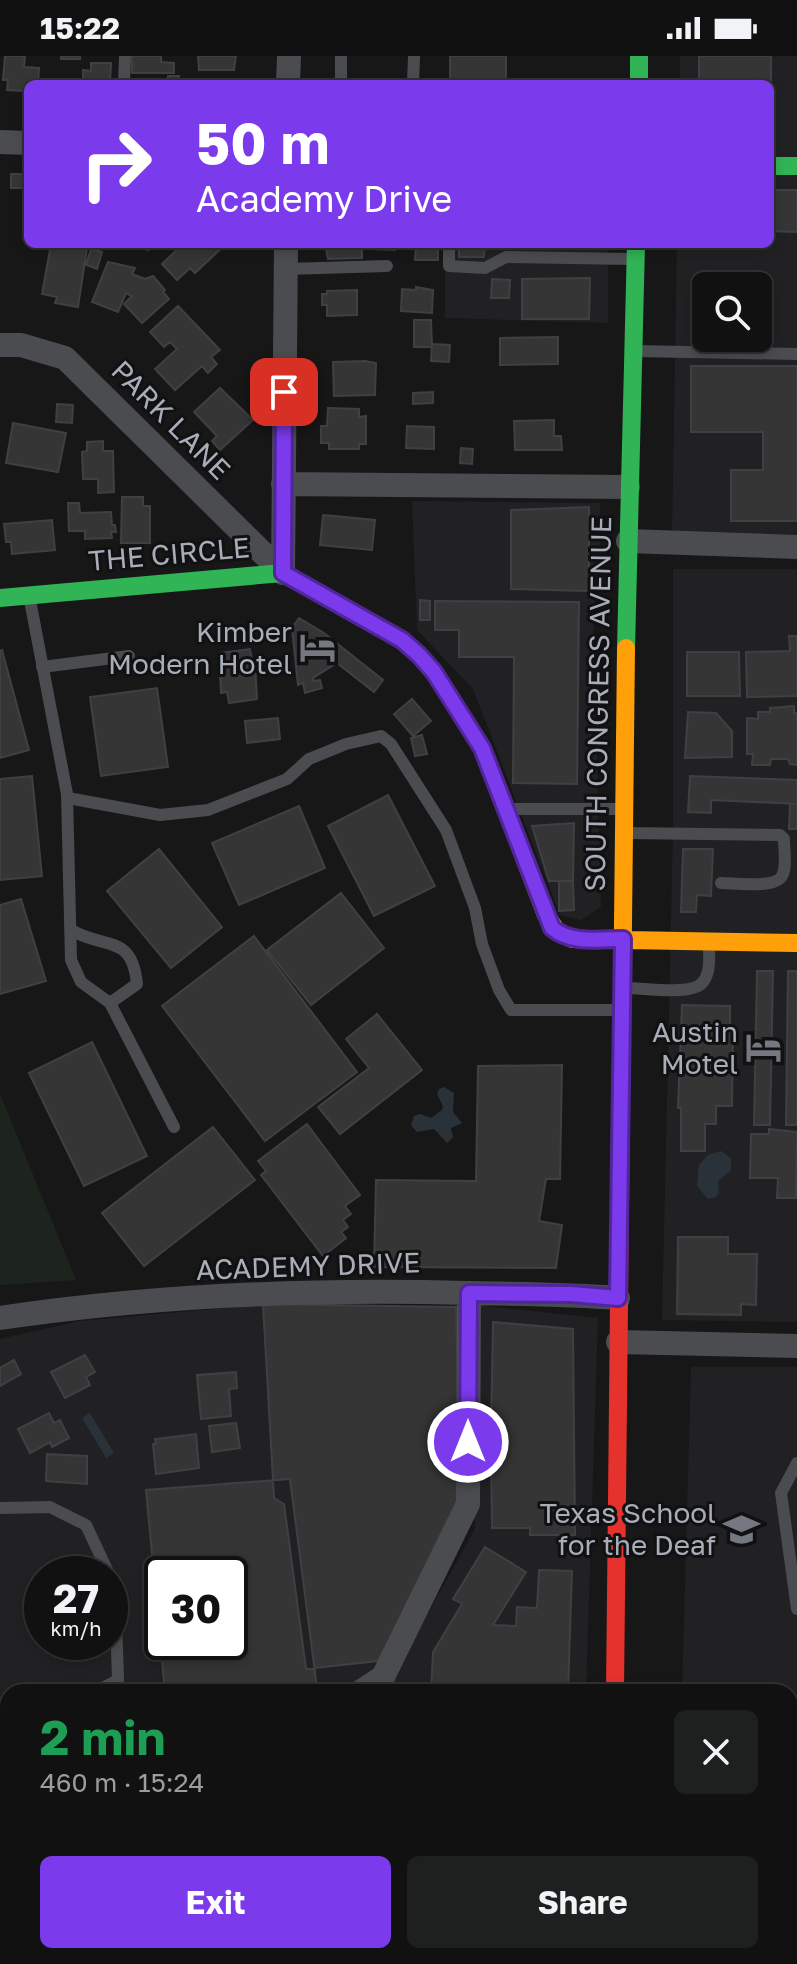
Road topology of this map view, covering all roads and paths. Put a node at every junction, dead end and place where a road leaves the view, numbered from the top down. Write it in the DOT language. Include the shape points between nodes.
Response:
graph roads {
  1 [pos="125,56"];
  2 [pos="289,56"];
  3 [pos="341,56"];
  4 [pos="414,56"];
  5 [pos="639,56"];
  6 [pos="124,80"];
  7 [pos="288,80"];
  8 [pos="341,80"];
  9 [pos="413,80"];
  10 [pos="639,80"];
  11 [pos="0,142"];
  12 [pos="24,143"];
  13 [pos="774,166"];
  14 [pos="797,166"];
  15 [pos="286,248"];
  16 [pos="449,248"];
  17 [pos="636,251"];
  18 [pos="387,266"];
  19 [pos="286,269"];
  20 [pos="0,345"];
  21 [pos="633,351"];
  22 [pos="797,354"];
  23 [pos="283,484"];
  24 [pos="628,487"];
  25 [pos="628,541"];
  26 [pos="797,547"];
  27 [pos="283,573"];
  28 [pos="29,594"];
  29 [pos="0,598"];
  30 [pos="129,656"];
  31 [pos="42,667"];
  32 [pos="68,798"];
  33 [pos="506,809"];
  34 [pos="625,810"];
  35 [pos="624,833"];
  36 [pos="721,883"];
  37 [pos="71,930"];
  38 [pos="623,939"];
  39 [pos="709,941"];
  40 [pos="797,943"];
  41 [pos="622,987"];
  42 [pos="110,1003"];
  43 [pos="622,1010"];
  44 [pos="174,1127"];
  45 [pos="469,1293"];
  46 [pos="618,1298"];
  47 [pos="0,1318"];
  48 [pos="618,1342"];
  49 [pos="797,1346"];
  50 [pos="797,1463"];
  51 [pos="0,1508"];
  52 [pos="100,1556"];
  53 [pos="797,1609"];
  54 [pos="117,1660"];
  55 [pos="110,1684"];
  56 [pos="372,1684"];
  57 [pos="615,1684"];
  1 -- 6 [label="lane"];
  2 -- 7 [label="street"];
  3 -- 8 [label="lane"];
  4 -- 9 [label="lane"];
  5 -- 10 [label="main road"];
  11 -- 12 [label="street"];
  13 -- 14 [label="main road"];
  15 -- 19 [label="street"];
  16 -- 17 [label="lane" via="449,266 485,268 506,257"];
  17 -- 21 [label="main road, SOUTH CONGRESS AVENUE"];
  18 -- 19 [label="lane"];
  19 -- 23 [label="street"];
  20 -- 27 [label="street, PARK LANE" via="21,345 65,358"];
  21 -- 22 [label="lane"];
  21 -- 24 [label="main road, SOUTH CONGRESS AVENUE"];
  23 -- 24 [label="street"];
  23 -- 27 [label="street"];
  24 -- 25 [label="main road, SOUTH CONGRESS AVENUE"];
  25 -- 26 [label="street"];
  25 -- 34 [label="main road, SOUTH CONGRESS AVENUE"];
  27 -- 28 [label="main road, THE CIRCLE"];
  27 -- 33 [label="main road, THE CIRCLE" via="402,640 419,655 482,748"];
  28 -- 29 [label="main road, THE CIRCLE"];
  28 -- 31 [label="lane"];
  30 -- 31 [label="lane"];
  31 -- 32 [label="lane"];
  32 -- 37 [label="lane"];
  32 -- 43 [label="lane" via="160,815 208,810 287,779 309,759 381,736 446,830 475,908 482,944 511,1010"];
  33 -- 34 [label="lane"];
  33 -- 38 [label="main road, THE CIRCLE" via="552,928 572,939"];
  34 -- 35 [label="main road, SOUTH CONGRESS AVENUE"];
  35 -- 36 [label="lane" via="784,839 779,880"];
  35 -- 38 [label="main road, SOUTH CONGRESS AVENUE"];
  37 -- 42 [label="lane" via="71,960 81,982"];
  37 -- 42 [label="lane" via="120,946 135,964 137,984"];
  38 -- 39 [label="main road, THE CIRCLE"];
  38 -- 41 [label="main road, SOUTH CONGRESS AVENUE"];
  39 -- 40 [label="main road, THE CIRCLE"];
  39 -- 41 [label="lane" via="709,969 693,990"];
  41 -- 43 [label="main road, SOUTH CONGRESS AVENUE"];
  42 -- 44 [label="lane"];
  43 -- 46 [label="main road, SOUTH CONGRESS AVENUE"];
  45 -- 46 [label="street, ACADEMY DRIVE"];
  45 -- 47 [label="street, ACADEMY DRIVE" via="249,1295"];
  45 -- 56 [label="street" via="468,1504 383,1677"];
  46 -- 48 [label="main road, SOUTH CONGRESS AVENUE"];
  48 -- 49 [label="street"];
  48 -- 57 [label="main road, SOUTH CONGRESS AVENUE"];
  50 -- 53 [label="lane" via="781,1493"];
  51 -- 52 [label="lane" via="50,1507 86,1525"];
  54 -- 55 [label="lane" via="118,1680"];
}
